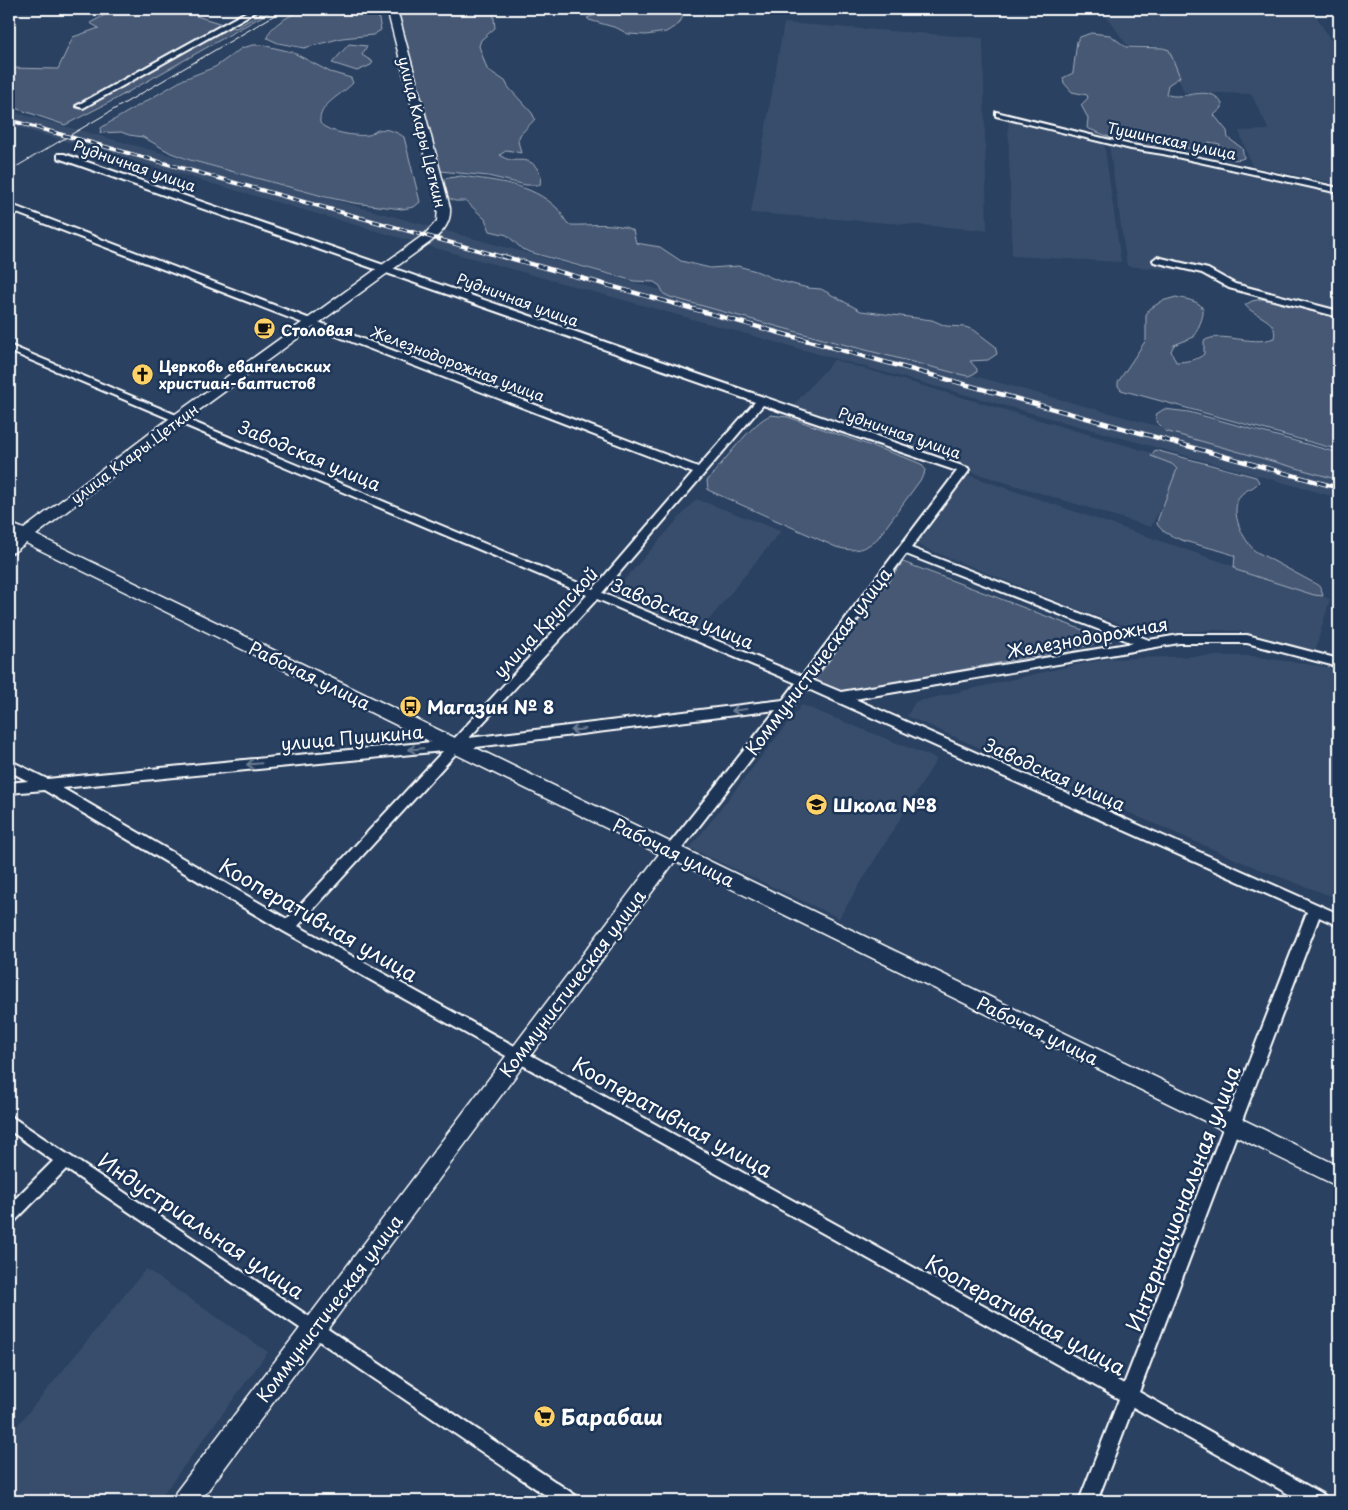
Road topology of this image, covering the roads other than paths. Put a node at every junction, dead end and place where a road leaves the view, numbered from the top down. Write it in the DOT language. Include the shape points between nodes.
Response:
graph roads {
  1 [pos="256,9"];
  2 [pos="392,9"];
  3 [pos="80,106"];
  4 [pos="999,114"];
  5 [pos="61,156"];
  6 [pos="1339,191"];
  7 [pos="9,207"];
  8 [pos="1157,260"];
  9 [pos="386,268"];
  10 [pos="1339,314"];
  11 [pos="311,322"];
  12 [pos="9,348"];
  13 [pos="761,401"];
  14 [pos="179,418"];
  15 [pos="964,470"];
  16 [pos="700,472"];
  17 [pos="17,532"];
  18 [pos="9,548"];
  19 [pos="903,549"];
  20 [pos="595,594"];
  21 [pos="1149,644"];
  22 [pos="1339,663"];
  23 [pos="804,683"];
  24 [pos="840,697"];
  25 [pos="787,704"];
  26 [pos="454,745"];
  27 [pos="9,765"];
  28 [pos="43,783"];
  29 [pos="9,788"];
  30 [pos="672,851"];
  31 [pos="1315,910"];
  32 [pos="1339,920"];
  33 [pos="288,927"];
  34 [pos="518,1054"];
  35 [pos="9,1122"];
  36 [pos="1233,1125"];
  37 [pos="65,1160"];
  38 [pos="1339,1177"];
  39 [pos="9,1216"];
  40 [pos="314,1328"];
  41 [pos="1129,1396"];
  42 [pos="185,1501"];
  43 [pos="569,1501"];
  44 [pos="1088,1501"];
  45 [pos="1318,1501"];
  1 -- 3 [label="street"];
  2 -- 9 [label="street, улица Клары Цеткин" via="445,214 438,229"];
  4 -- 6 [label="street, Тушинская улица" via="1131,147"];
  5 -- 9 [label="street, Рудничная улица"];
  7 -- 11 [label="street, Железнодорожная улица"];
  8 -- 10 [label="street" via="1204,271 1232,286"];
  9 -- 11 [label="street, улица Клары Цеткин"];
  9 -- 13 [label="street, Рудничная улица"];
  11 -- 14 [label="street, улица Клары Цеткин"];
  11 -- 16 [label="street, Железнодорожная улица"];
  12 -- 14 [label="street, Заводская улица"];
  13 -- 15 [label="street, Рудничная улица"];
  13 -- 16 [label="street, улица Крупской"];
  14 -- 17 [label="street, улица Клары Цеткин"];
  14 -- 20 [label="street, Заводская улица"];
  15 -- 19 [label="street, Коммунистическая улица"];
  16 -- 20 [label="street, улица Крупской"];
  17 -- 18 [label="street, улица Клары Цеткин"];
  17 -- 26 [label="street, Рабочая улица"];
  19 -- 21 [label="street"];
  19 -- 23 [label="street, Коммунистическая улица"];
  20 -- 23 [label="street, Заводская улица"];
  20 -- 26 [label="street, улица Крупской"];
  21 -- 22 [label="street, Железнодорожная" via="1179,639 1247,639"];
  21 -- 24 [label="street, Железнодорожная"];
  23 -- 24 [label="street, Заводская улица"];
  23 -- 25 [label="street, Коммунистическая улица"];
  24 -- 31 [label="street, Заводская улица"];
  25 -- 26 [label="street, улица Пушкина, one-way"];
  25 -- 30 [label="street, Коммунистическая улица"];
  26 -- 28 [label="street, улица Пушкина, one-way"];
  26 -- 30 [label="street, Рабочая улица"];
  26 -- 33 [label="street, улица Крупской"];
  27 -- 28 [label="street, Кооперативная улица"];
  28 -- 29 [label="street, улица Пушкина"];
  28 -- 33 [label="street, Кооперативная улица"];
  30 -- 34 [label="street, Коммунистическая улица"];
  30 -- 36 [label="street, Рабочая улица"];
  31 -- 32 [label="street, Заводская улица"];
  31 -- 36 [label="street, Интернациональная улица"];
  33 -- 34 [label="street, Кооперативная улица"];
  34 -- 40 [label="street, Коммунистическая улица"];
  34 -- 41 [label="street, Кооперативная улица"];
  35 -- 37 [label="street, Индустриальная улица"];
  36 -- 38 [label="street, Рабочая улица"];
  36 -- 41 [label="street, Интернациональная улица"];
  37 -- 39 [label="street"];
  37 -- 40 [label="street, Индустриальная улица"];
  40 -- 42 [label="street, Коммунистическая улица"];
  40 -- 43 [label="street, Индустриальная улица"];
  41 -- 44 [label="street, Интернациональная улица"];
  41 -- 45 [label="street, Кооперативная улица"];
}
